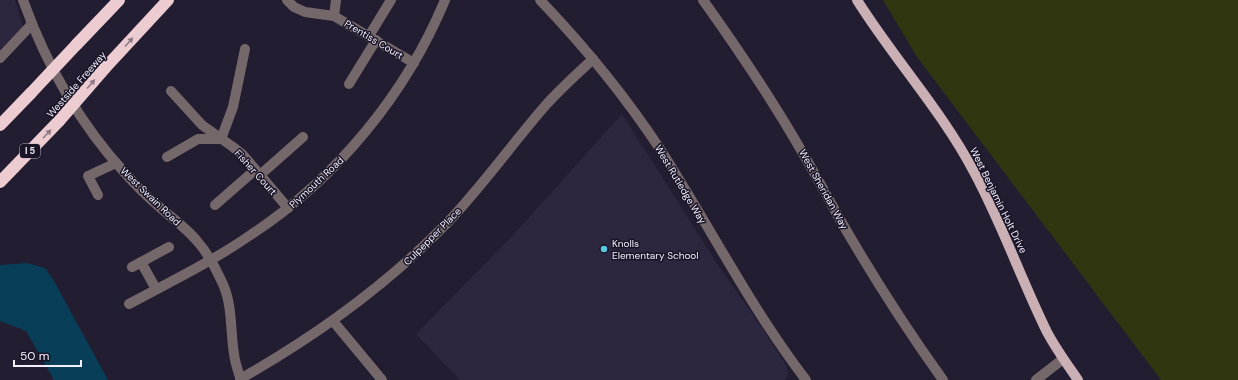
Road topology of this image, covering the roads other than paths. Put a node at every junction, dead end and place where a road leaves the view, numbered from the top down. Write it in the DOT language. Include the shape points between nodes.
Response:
graph roads {
  1 [pos="23,0"];
  2 [pos="119,0"];
  3 [pos="168,0"];
  4 [pos="287,0"];
  5 [pos="336,0"];
  6 [pos="391,0"];
  7 [pos="446,0"];
  8 [pos="540,0"];
  9 [pos="703,0"];
  10 [pos="857,0"];
  11 [pos="334,16"];
  12 [pos="32,24"];
  13 [pos="372,38"];
  14 [pos="245,49"];
  15 [pos="0,58"];
  16 [pos="593,59"];
  17 [pos="414,63"];
  18 [pos="349,84"];
  19 [pos="171,91"];
  20 [pos="0,125"];
  21 [pos="303,137"];
  22 [pos="221,139"];
  23 [pos="167,157"];
  24 [pos="116,163"];
  25 [pos="258,173"];
  26 [pos="0,182"];
  27 [pos="98,195"];
  28 [pos="215,205"];
  29 [pos="288,208"];
  30 [pos="169,247"];
  31 [pos="210,260"];
  32 [pos="142,262"];
  33 [pos="132,267"];
  34 [pos="156,289"];
  35 [pos="128,304"];
  36 [pos="333,321"];
  37 [pos="1063,359"];
  38 [pos="241,379"];
  39 [pos="803,379"];
  40 [pos="382,380"];
  41 [pos="943,380"];
  42 [pos="1036,380"];
  43 [pos="1078,380"];
  1 -- 12 [label="street, West Swain Road"];
  2 -- 20 [label="highway, bridge"];
  26 -- 3 [label="highway, Westside Freeway / I 5, one-way, bridge"];
  4 -- 11 [label="street" via="305,12"];
  5 -- 11 [label="street"];
  6 -- 13 [label="street"];
  7 -- 17 [label="street, Plymouth Road"];
  8 -- 16 [label="street, West Rutledge Way"];
  9 -- 41 [label="street, West Sheridan Way" via="767,93 871,272"];
  10 -- 37 [label="main road, West Benjamin Holt Drive" via="957,142 978,180"];
  11 -- 13 [label="street, Prentiss Court"];
  12 -- 15 [label="street"];
  12 -- 24 [label="street, West Swain Road" via="65,93 83,122"];
  13 -- 17 [label="street, Prentiss Court"];
  13 -- 18 [label="street"];
  14 -- 22 [label="street" via="234,107"];
  16 -- 36 [label="street, Culpepper Place" via="547,104 448,222 407,262"];
  16 -- 39 [label="street, West Rutledge Way" via="659,148"];
  17 -- 29 [label="street, Plymouth Road" via="387,104 352,148 322,179"];
  19 -- 22 [label="street, Fisher Court" via="202,125"];
  21 -- 25 [label="street"];
  22 -- 23 [label="street" via="198,139"];
  22 -- 25 [label="street, Fisher Court" via="243,155"];
  24 -- 27 [label="street" via="88,176"];
  24 -- 31 [label="street, West Swain Road" via="145,194 194,238"];
  25 -- 28 [label="street"];
  25 -- 29 [label="street, Fisher Court"];
  29 -- 31 [label="street, Plymouth Road" via="253,234"];
  30 -- 32 [label="street"];
  31 -- 34 [label="street, Plymouth Road"];
  31 -- 38 [label="street, West Swain Road" via="222,281 230,306 234,354"];
  32 -- 33 [label="street"];
  32 -- 34 [label="street"];
  34 -- 35 [label="street, Plymouth Road"];
  36 -- 38 [label="street, Culpepper Place" via="282,356"];
  36 -- 40 [label="street"];
  37 -- 42 [label="street"];
  37 -- 43 [label="main road, West Benjamin Holt Drive"];
}
